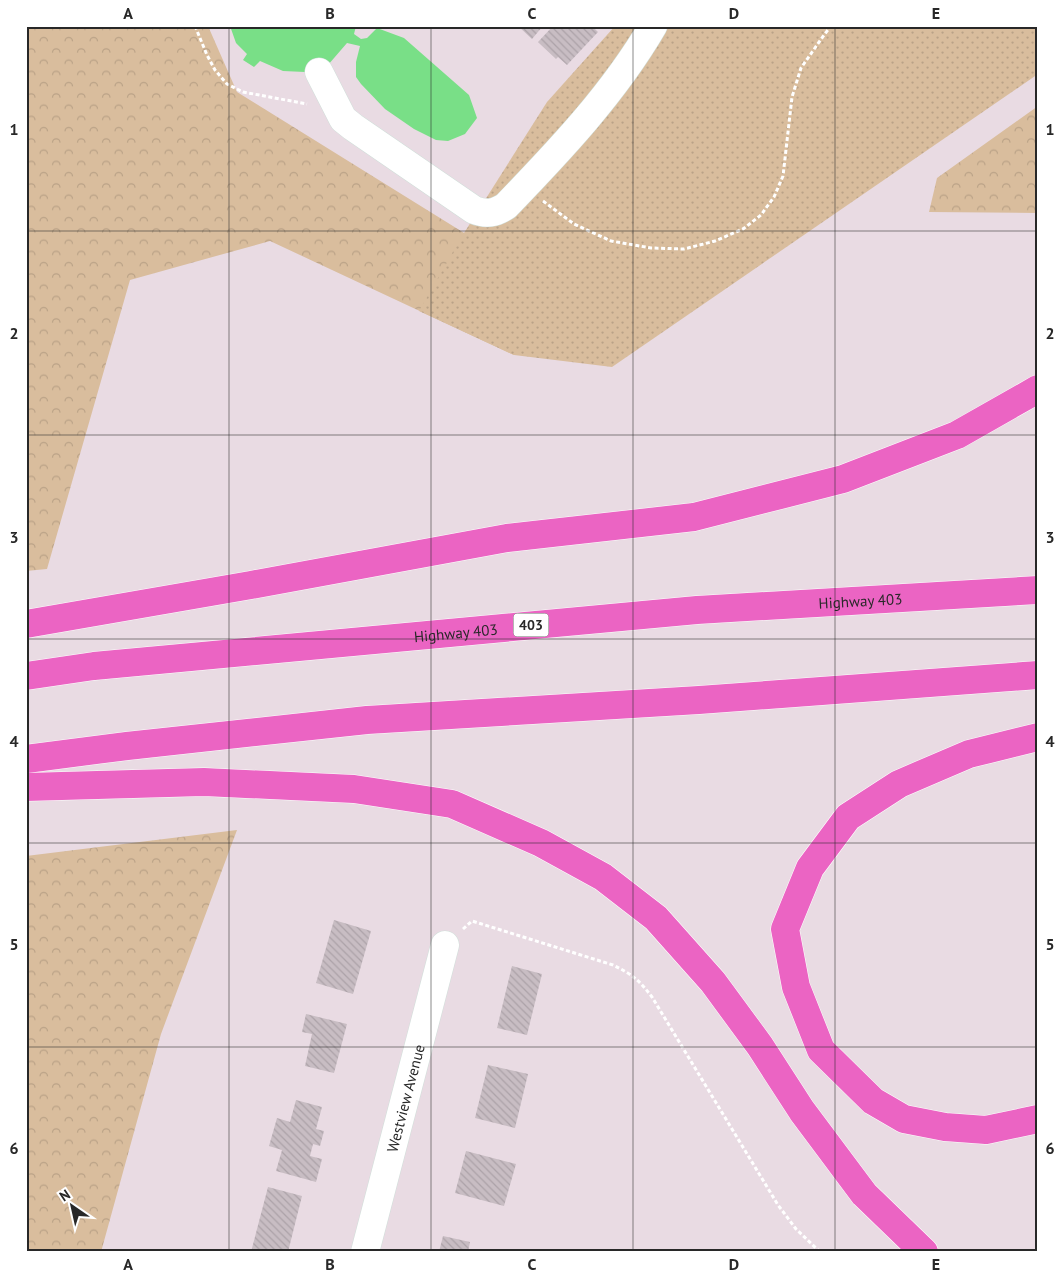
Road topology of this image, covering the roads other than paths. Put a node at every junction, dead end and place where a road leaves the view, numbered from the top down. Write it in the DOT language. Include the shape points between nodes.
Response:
graph roads {
  1 [pos="653,26"];
  2 [pos="319,72"];
  3 [pos="1038,389"];
  4 [pos="1038,571"];
  5 [pos="1038,590"];
  6 [pos="697,610"];
  7 [pos="26,624"];
  8 [pos="1038,675"];
  9 [pos="26,676"];
  10 [pos="1038,736"];
  11 [pos="26,759"];
  12 [pos="26,787"];
  13 [pos="445,945"];
  14 [pos="1038,1119"];
  15 [pos="365,1252"];
  16 [pos="924,1252"];
  1 -- 2 [label="street" via="598,105 526,186 506,206 491,213 474,210 343,119"];
  3 -- 7 [label="highway" via="957,435 843,479 694,517 507,538"];
  4 -- 6 [label="highway"];
  5 -- 6 [label="highway, Highway 403 / 403"];
  6 -- 9 [label="highway, Highway 403 / 403" via="94,666"];
  8 -- 11 [label="highway" via="367,720"];
  10 -- 14 [label="highway" via="969,754 899,784 848,817 810,868 785,929 796,987 821,1050 873,1101 904,1119 945,1127 986,1130"];
  12 -- 16 [label="highway" via="204,782 354,789 452,804 540,843 603,877 656,918 714,982 864,1194"];
  13 -- 15 [label="street, Westview Avenue"];
}
